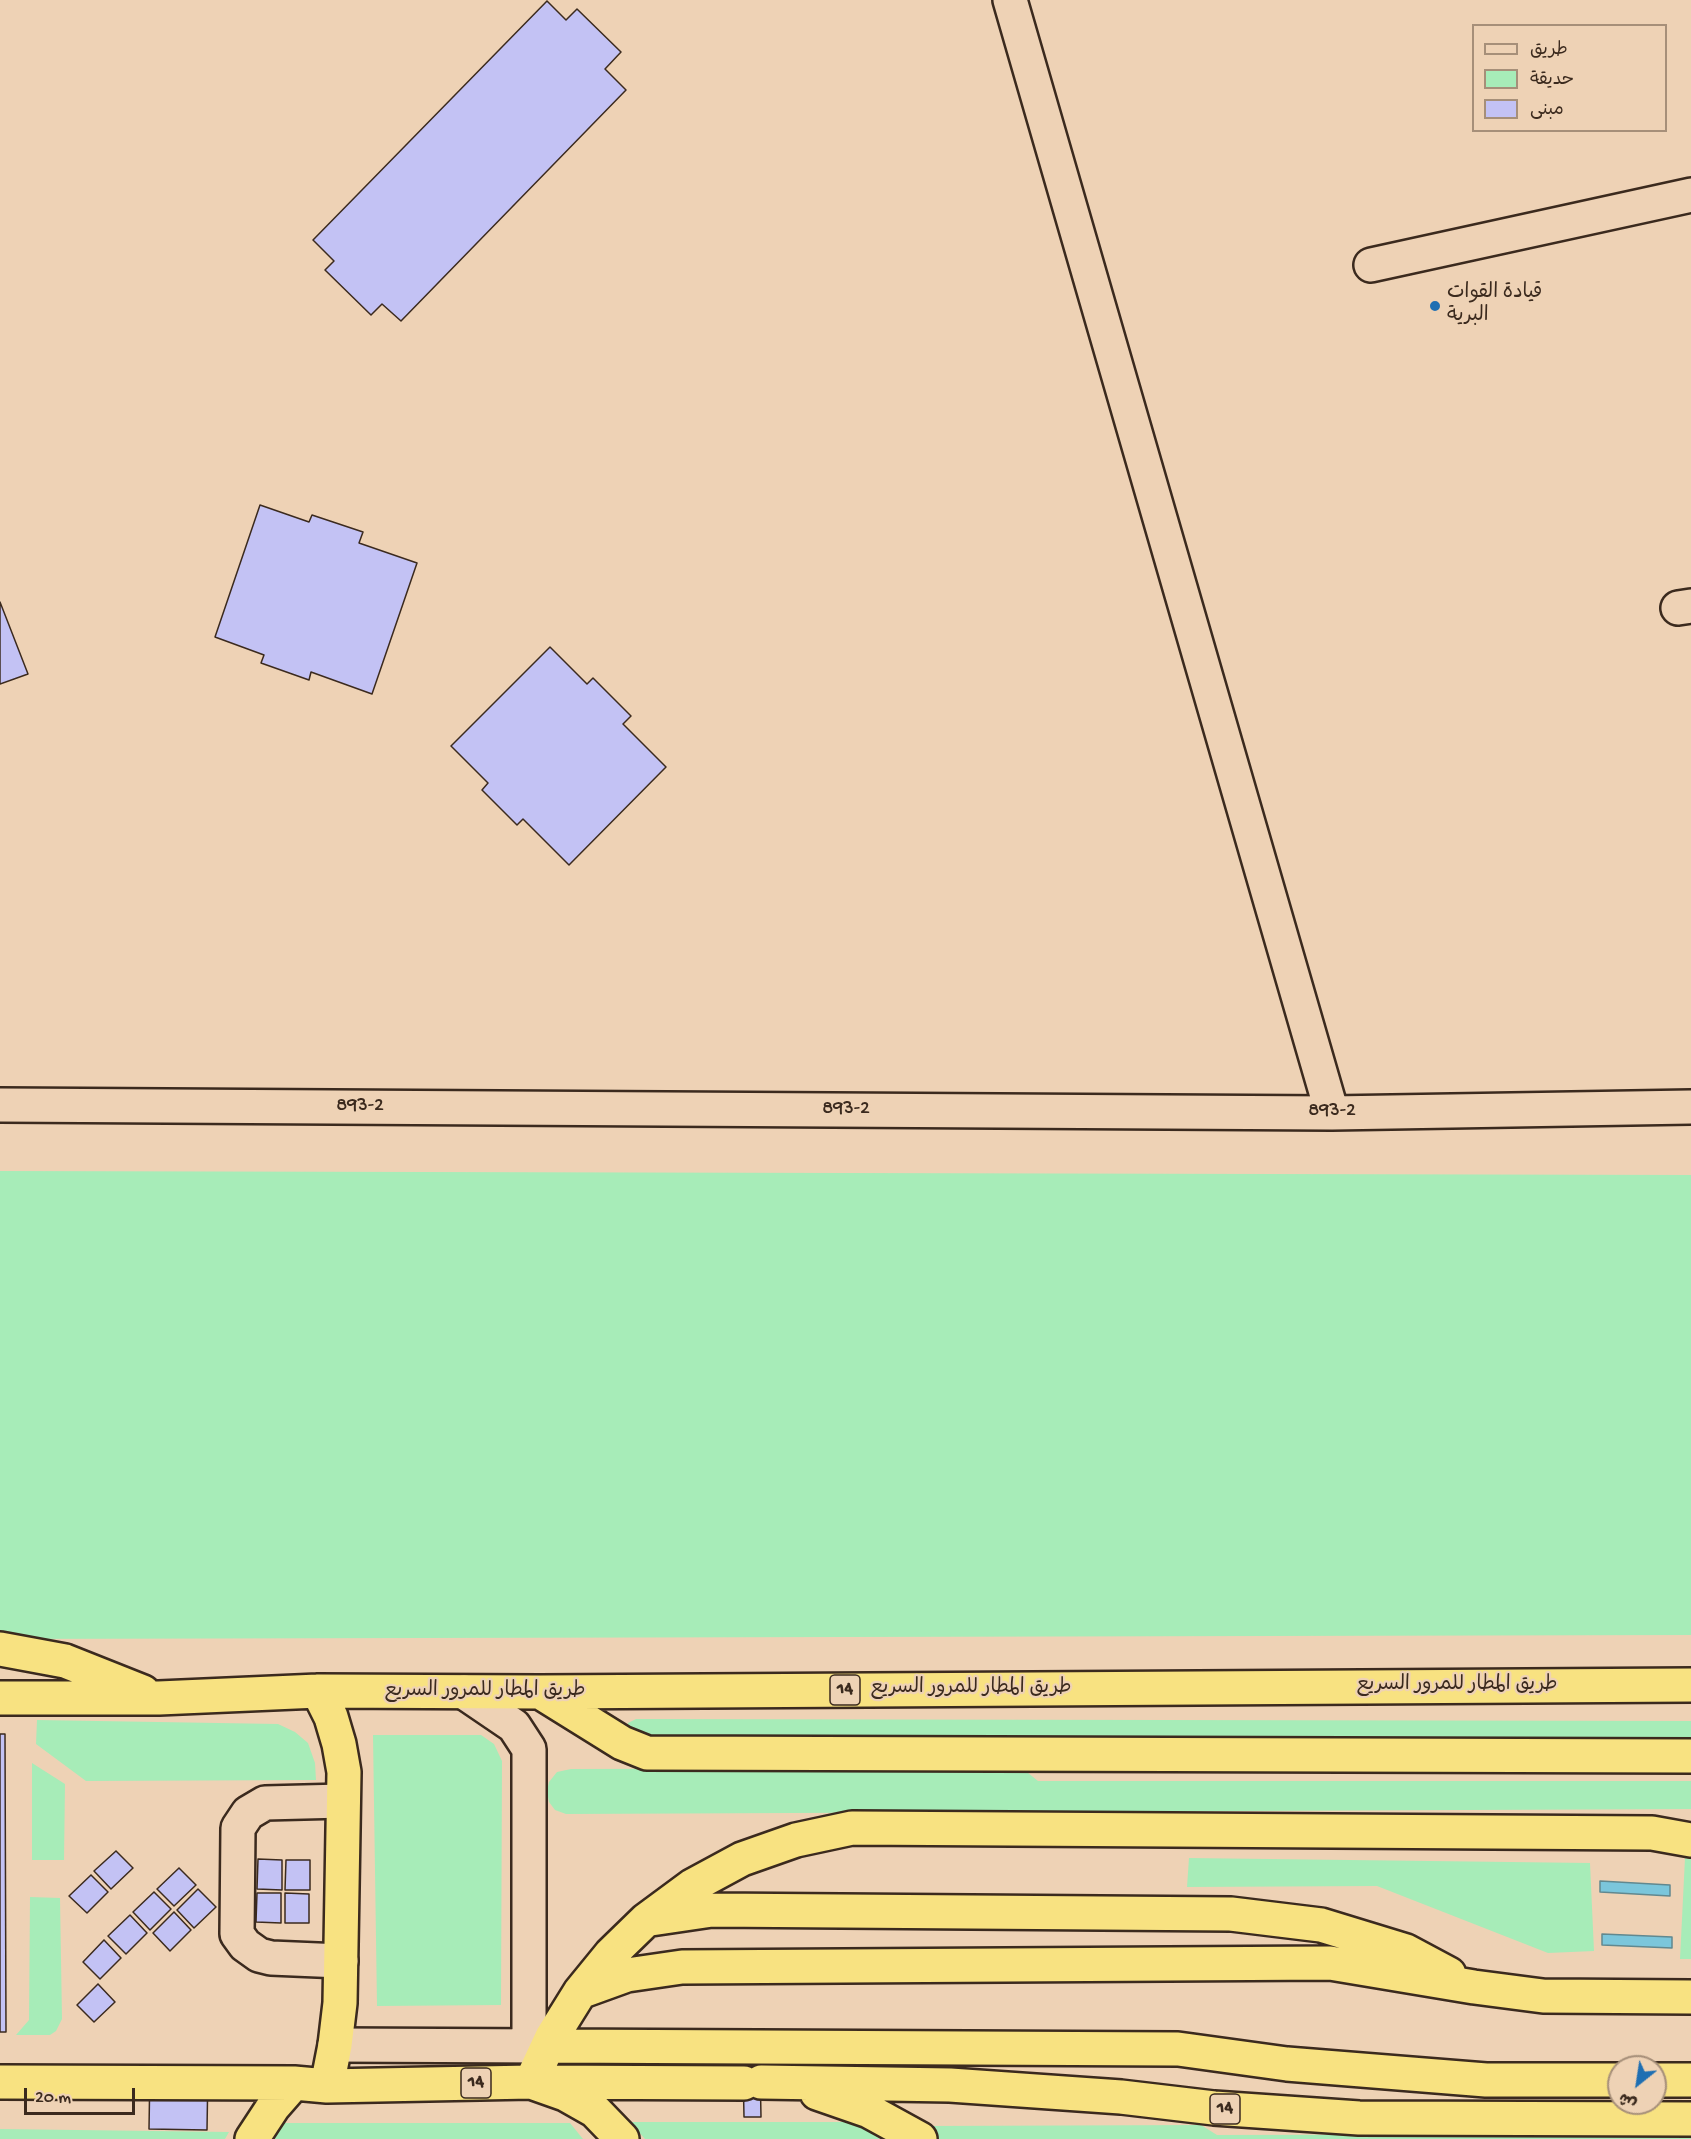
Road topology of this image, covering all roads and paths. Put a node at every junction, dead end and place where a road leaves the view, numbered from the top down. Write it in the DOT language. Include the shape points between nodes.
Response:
graph roads {
  1 [pos="1010,0"];
  2 [pos="1691,195"];
  3 [pos="1371,265"];
  4 [pos="0,1105"];
  5 [pos="1691,1107"];
  6 [pos="1332,1113"];
  7 [pos="0,1649"];
  8 [pos="1691,1685"];
  9 [pos="318,1692"];
  10 [pos="464,1692"];
  11 [pos="540,1692"];
  12 [pos="0,1698"];
  13 [pos="159,1698"];
  14 [pos="1691,1756"];
  15 [pos="343,1801"];
  16 [pos="1691,1840"];
  17 [pos="646,1920"];
  18 [pos="341,1961"];
  19 [pos="1474,1988"];
  20 [pos="580,1992"];
  21 [pos="1691,1997"];
  22 [pos="335,2045"];
  23 [pos="538,2045"];
  24 [pos="1607,2080"];
  25 [pos="1667,2080"];
  26 [pos="1691,2080"];
  27 [pos="0,2082"];
  28 [pos="531,2082"];
  29 [pos="758,2082"];
  30 [pos="294,2083"];
  31 [pos="327,2086"];
  32 [pos="1691,2119"];
  33 [pos="252,2139"];
  34 [pos="622,2139"];
  35 [pos="920,2139"];
  1 -- 6 [label="street"];
  2 -- 3 [label="street"];
  4 -- 6 [label="street, 893-2"];
  5 -- 6 [label="street, 893-2"];
  7 -- 13 [label="highway" via="65,1661"];
  8 -- 11 [label="highway, طريق المطار للمرور السريع / 14"];
  9 -- 10 [label="highway, طريق المطار للمرور السريع / 14"];
  9 -- 13 [label="highway, طريق المطار للمرور السريع / 14"];
  9 -- 15 [label="highway" via="339,1744 344,1772"];
  10 -- 11 [label="highway, طريق المطار للمرور السريع / 14"];
  10 -- 23 [label="street" via="514,1726 529,1749"];
  11 -- 14 [label="highway" via="622,1743 647,1753"];
  12 -- 13 [label="highway, طريق المطار للمرور السريع / 14"];
  15 -- 18 [label="highway"];
  15 -- 18 [label="street" via="265,1803 248,1813 238,1828 237,1934 245,1946 271,1958"];
  16 -- 17 [label="highway" via="1652,1833 852,1828 796,1840 742,1859 692,1886"];
  17 -- 19 [label="highway" via="712,1910 1231,1914 1321,1925 1406,1951"];
  17 -- 20 [label="highway"];
  18 -- 22 [label="highway"];
  19 -- 20 [label="highway" via="1318,1963 682,1967 627,1975"];
  19 -- 21 [label="highway" via="1543,1996"];
  20 -- 23 [label="highway"];
  22 -- 23 [label="street"];
  22 -- 31 [label="highway"];
  23 -- 24 [label="highway" via="1178,2049 1287,2064 1485,2080"];
  23 -- 28 [label="highway"];
  25 -- 26 [label="highway"];
  27 -- 30 [label="highway, 14"];
  28 -- 29 [label="highway, 14"];
  28 -- 31 [label="highway, 14"];
  28 -- 34 [label="highway" via="595,2110"];
  29 -- 32 [label="highway, 14" via="950,2085 1359,2118"];
  29 -- 35 [label="highway" via="821,2093 869,2111"];
  30 -- 31 [label="highway, 14"];
  30 -- 33 [label="highway"];
}
